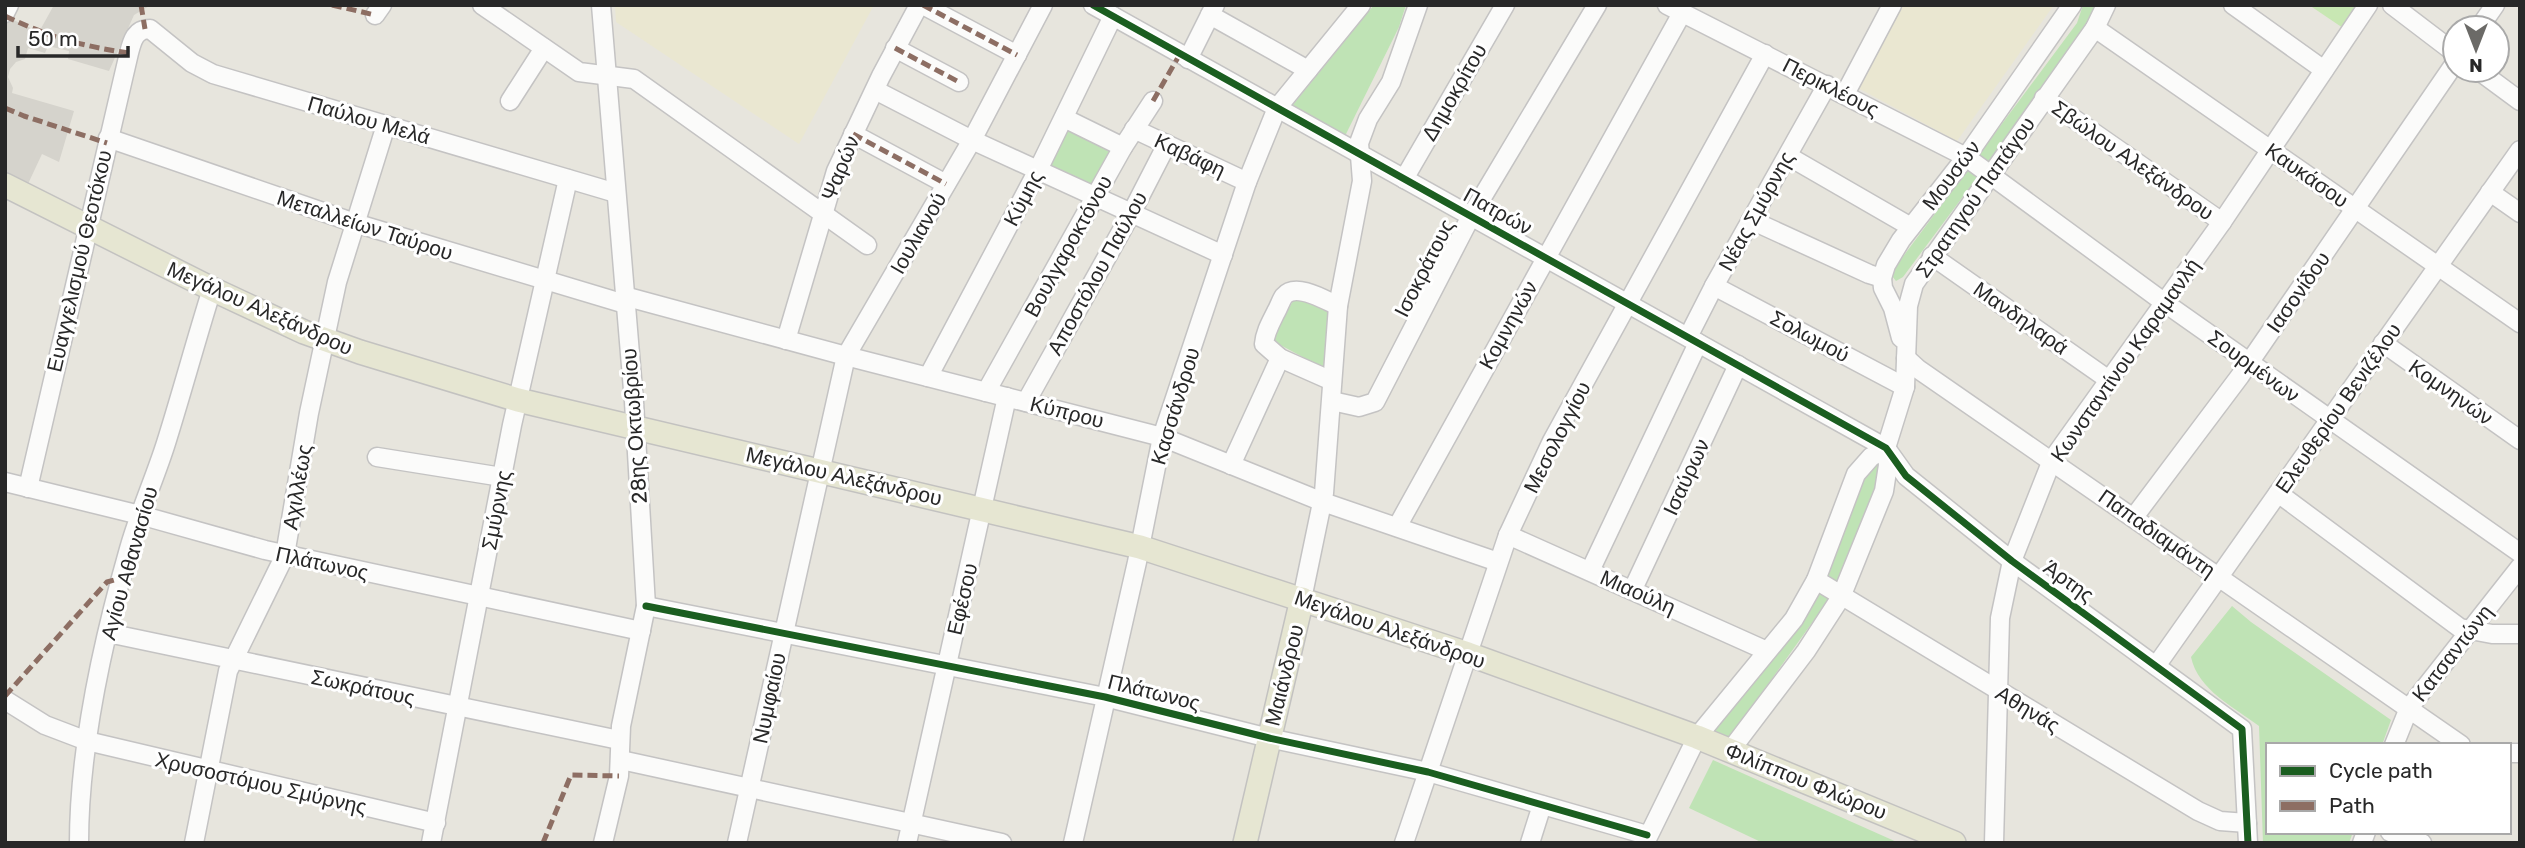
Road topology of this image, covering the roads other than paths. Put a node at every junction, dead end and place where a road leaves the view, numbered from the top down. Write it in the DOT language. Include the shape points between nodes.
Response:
graph roads {
  1 [pos="9,5"];
  2 [pos="481,5"];
  3 [pos="921,5"];
  4 [pos="1043,5"];
  5 [pos="1093,5"];
  6 [pos="1361,5"];
  7 [pos="1418,5"];
  8 [pos="1505,5"];
  9 [pos="1597,5"];
  10 [pos="1892,5"];
  11 [pos="2072,5"];
  12 [pos="2106,5"];
  13 [pos="2368,5"];
  14 [pos="2392,5"];
  15 [pos="600,6"];
  16 [pos="2234,6"];
  17 [pos="1675,9"];
  18 [pos="1212,10"];
  19 [pos="5,13"];
  20 [pos="1703,13"];
  21 [pos="1113,16"];
  22 [pos="2095,28"];
  23 [pos="135,36"];
  24 [pos="2441,42"];
  25 [pos="544,48"];
  26 [pos="895,48"];
  27 [pos="1765,54"];
  28 [pos="1017,55"];
  29 [pos="1188,58"];
  30 [pos="1308,70"];
  31 [pos="2323,70"];
  32 [pos="607,75"];
  33 [pos="958,82"];
  34 [pos="2441,84"];
  35 [pos="2497,84"];
  36 [pos="1827,85"];
  37 [pos="875,90"];
  38 [pos="1845,94"];
  39 [pos="2044,98"];
  40 [pos="510,101"];
  41 [pos="1153,101"];
  42 [pos="2520,101"];
  43 [pos="1277,108"];
  44 [pos="1064,118"];
  45 [pos="386,125"];
  46 [pos="1134,129"];
  47 [pos="853,134"];
  48 [pos="108,138"];
  49 [pos="972,140"];
  50 [pos="1167,144"];
  51 [pos="1123,147"];
  52 [pos="2271,150"];
  53 [pos="2520,150"];
  54 [pos="1360,155"];
  55 [pos="1788,156"];
  56 [pos="1968,158"];
  57 [pos="1038,170"];
  58 [pos="1991,175"];
  59 [pos="568,178"];
  60 [pos="1404,179"];
  61 [pos="1247,182"];
  62 [pos="946,184"];
  63 [pos="5,185"];
  64 [pos="2490,192"];
  65 [pos="616,193"];
  66 [pos="1095,197"];
  67 [pos="2356,209"];
  68 [pos="1132,212"];
  69 [pos="823,213"];
  70 [pos="2520,213"];
  71 [pos="1471,216"];
  72 [pos="1751,220"];
  73 [pos="2222,222"];
  74 [pos="355,223"];
  75 [pos="87,226"];
  76 [pos="1911,227"];
  77 [pos="867,246"];
  78 [pos="1223,254"];
  79 [pos="1932,256"];
  80 [pos="1545,257"];
  81 [pos="2439,267"];
  82 [pos="1882,278"];
  83 [pos="543,281"];
  84 [pos="1714,286"];
  85 [pos="212,289"];
  86 [pos="625,300"];
  87 [pos="2165,303"];
  88 [pos="1628,304"];
  89 [pos="1338,306"];
  90 [pos="2520,323"];
  91 [pos="324,340"];
  92 [pos="786,340"];
  93 [pos="1693,340"];
  94 [pos="2383,344"];
  95 [pos="846,356"];
  96 [pos="1280,358"];
  97 [pos="1906,358"];
  98 [pos="2249,363"];
  99 [pos="1738,366"];
  100 [pos="928,377"];
  101 [pos="2109,380"];
  102 [pos="1332,381"];
  103 [pos="1905,387"];
  104 [pos="986,392"];
  105 [pos="1007,397"];
  106 [pos="518,400"];
  107 [pos="1026,401"];
  108 [pos="1332,401"];
  109 [pos="2329,420"];
  110 [pos="635,428"];
  111 [pos="1162,437"];
  112 [pos="2520,440"];
  113 [pos="1886,448"];
  114 [pos="377,457"];
  115 [pos="2052,460"];
  116 [pos="1231,465"];
  117 [pos="820,470"];
  118 [pos="502,477"];
  119 [pos="5,482"];
  120 [pos="28,488"];
  121 [pos="2278,493"];
  122 [pos="1323,502"];
  123 [pos="982,509"];
  124 [pos="140,515"];
  125 [pos="2134,517"];
  126 [pos="1397,527"];
  127 [pos="1508,535"];
  128 [pos="1140,547"];
  129 [pos="2520,553"];
  130 [pos="285,555"];
  131 [pos="2012,561"];
  132 [pos="1498,562"];
  133 [pos="2520,567"];
  134 [pos="1590,571"];
  135 [pos="2220,577"];
  136 [pos="1817,581"];
  137 [pos="1633,589"];
  138 [pos="1838,595"];
  139 [pos="480,597"];
  140 [pos="1302,599"];
  141 [pos="646,606"];
  142 [pos="641,631"];
  143 [pos="2469,631"];
  144 [pos="108,633"];
  145 [pos="783,633"];
  146 [pos="2520,634"];
  147 [pos="1768,651"];
  148 [pos="1468,654"];
  149 [pos="232,660"];
  150 [pos="947,664"];
  151 [pos="2156,666"];
  152 [pos="1997,691"];
  153 [pos="1105,698"];
  154 [pos="5,701"];
  155 [pos="459,707"];
  156 [pos="2409,708"];
  157 [pos="1697,737"];
  158 [pos="1269,738"];
  159 [pos="619,740"];
  160 [pos="87,741"];
  161 [pos="2396,743"];
  162 [pos="2458,743"];
  163 [pos="1730,751"];
  164 [pos="621,760"];
  165 [pos="209,771"];
  166 [pos="1428,772"];
  167 [pos="750,787"];
  168 [pos="1542,805"];
  169 [pos="436,823"];
  170 [pos="912,823"];
  171 [pos="2247,823"];
  172 [pos="2396,834"];
  173 [pos="1646,839"];
  174 [pos="79,843"];
  175 [pos="194,843"];
  176 [pos="431,843"];
  177 [pos="603,843"];
  178 [pos="737,843"];
  179 [pos="908,843"];
  180 [pos="1002,843"];
  181 [pos="1073,843"];
  182 [pos="1245,843"];
  183 [pos="1404,843"];
  184 [pos="1530,843"];
  185 [pos="1954,843"];
  186 [pos="1994,843"];
  187 [pos="2248,843"];
  188 [pos="2422,843"];
  1 -- 19 [label="street"];
  2 -- 25 [label="street"];
  3 -- 26 [label="street, Ψαρών"];
  3 -- 28 [label="street"];
  4 -- 28 [label="street, Ιουλιανού"];
  5 -- 21 [label="street, Πατρών"];
  6 -- 30 [label="street, Κασσάνδρου"];
  7 -- 54 [label="street, Μαιάνδρου" via="1391,82 1361,134"];
  8 -- 60 [label="street, Δημοκρίτου"];
  9 -- 71 [label="street, Ισοκράτους"];
  10 -- 38 [label="street"];
  11 -- 56 [label="street, Μουσών"];
  12 -- 22 [label="street, Στρατηγού Παπάγου"];
  13 -- 31 [label="street, Κωνσταντίνου Καραμανλή"];
  14 -- 24 [label="street"];
  15 -- 32 [label="street, 28ης Οκτωβρίου"];
  16 -- 31 [label="street"];
  17 -- 20 [label="street, Περικλέους"];
  17 -- 80 [label="street, Κομνηνών"];
  18 -- 29 [label="street"];
  18 -- 30 [label="street"];
  20 -- 27 [label="street, Περικλέους"];
  21 -- 29 [label="street, Πατρών"];
  21 -- 44 [label="street, Κύμης"];
  22 -- 39 [label="street, Στρατηγού Παπάγου"];
  22 -- 52 [label="street, Καυκάσου"];
  23 -- 45 [label="street, Παύλου Μελά" via="150,29 192,63 214,74"];
  23 -- 48 [label="street, Ευαγγελισμού Θεοτόκου"];
  25 -- 32 [label="street" via="579,72"];
  25 -- 40 [label="street"];
  26 -- 33 [label="street"];
  26 -- 37 [label="street, Ψαρών"];
  27 -- 36 [label="street, Περικλέους"];
  27 -- 88 [label="street, Μεσολογγίου"];
  28 -- 49 [label="street, Ιουλιανού"];
  29 -- 43 [label="street, Πατρών"];
  30 -- 43 [label="street, Κασσάνδρου"];
  31 -- 52 [label="street, Κωνσταντίνου Καραμανλή"];
  32 -- 65 [label="street, 28ης Οκτωβρίου"];
  32 -- 69 [label="street" via="634,79"];
  34 -- 67 [label="street, Ιασoνίδου"];
  35 -- 42 [label="street"];
  36 -- 38 [label="street, Περικλέους"];
  36 -- 55 [label="street, Νέας Σμύρνης"];
  37 -- 47 [label="street, Ψαρών"];
  37 -- 49 [label="street"];
  38 -- 56 [label="street, Περικλέους"];
  39 -- 58 [label="street, Στρατηγού Παπάγου"];
  39 -- 73 [label="street, Σβώλου Αλεξάνδρου"];
  41 -- 46 [label="street, Βουλγαροκτόνου"];
  43 -- 54 [label="street, Πατρών"];
  43 -- 61 [label="street, Κασσάνδρου"];
  44 -- 51 [label="street, Καβάφη"];
  44 -- 57 [label="street, Κύμης"];
  45 -- 59 [label="street, Παύλου Μελά"];
  45 -- 74 [label="street, Αχιλλέως"];
  46 -- 50 [label="street, Καβάφη"];
  46 -- 51 [label="street, Βουλγαροκτόνου"];
  47 -- 62 [label="street"];
  47 -- 69 [label="street, Ψαρών"];
  48 -- 74 [label="street, Μεταλλείων Ταύρου"];
  48 -- 75 [label="street, Ευαγγελισμού Θεοτόκου"];
  49 -- 57 [label="street"];
  49 -- 62 [label="street, Ιουλιανού"];
  50 -- 61 [label="street, Καβάφη"];
  50 -- 68 [label="street, Αποστόλου Παύλου"];
  51 -- 66 [label="street, Βουλγαροκτόνου"];
  52 -- 67 [label="street, Καυκάσου"];
  52 -- 73 [label="street, Κωνσταντίνου Καραμανλή"];
  53 -- 64 [label="street, Ελευθερίου Βενιζέλου"];
  54 -- 60 [label="street, Πατρών"];
  54 -- 89 [label="street, Μαιάνδρου" via="1362,181"];
  55 -- 72 [label="street, Νέας Σμύρνης"];
  55 -- 76 [label="street"];
  56 -- 58 [label="street, Περικλέους"];
  56 -- 76 [label="street, Μουσών"];
  57 -- 66 [label="street"];
  57 -- 100 [label="street, Κύμης"];
  58 -- 79 [label="street, Στρατηγού Παπάγου"];
  58 -- 87 [label="street, Σουρμένων"];
  59 -- 65 [label="street, Παύλου Μελά"];
  59 -- 83 [label="street, Σμύρνης"];
  60 -- 71 [label="street, Πατρών"];
  61 -- 78 [label="street, Κασσάνδρου"];
  62 -- 95 [label="street, Ιουλιανού"];
  63 -- 75 [label="main road, Μεγάλου Αλεξάνδρου"];
  64 -- 70 [label="street"];
  64 -- 81 [label="street, Ελευθερίου Βενιζέλου"];
  65 -- 86 [label="street, 28ης Οκτωβρίου"];
  66 -- 68 [label="street"];
  66 -- 104 [label="street, Βουλγαροκτόνου"];
  67 -- 81 [label="street, Καυκάσου"];
  67 -- 98 [label="street, Ιασoνίδου"];
  68 -- 78 [label="street"];
  68 -- 107 [label="street, Αποστόλου Παύλου"];
  69 -- 77 [label="street"];
  69 -- 92 [label="street, Ψαρών"];
  71 -- 80 [label="street, Πατρών"];
  71 -- 108 [label="street, Ισοκράτους" via="1375,402 1359,407"];
  72 -- 82 [label="street"];
  72 -- 84 [label="street, Νέας Σμύρνης"];
  73 -- 87 [label="street, Κωνσταντίνου Καραμανλή"];
  74 -- 83 [label="street, Μεταλλείων Ταύρου"];
  74 -- 91 [label="street, Αχιλλέως"];
  75 -- 85 [label="main road, Μεγάλου Αλεξάνδρου"];
  75 -- 120 [label="street, Ευαγγελισμού Θεοτόκου"];
  76 -- 82 [label="street, Μουσών" via="1891,254"];
  78 -- 111 [label="street, Κασσάνδρου"];
  79 -- 97 [label="street, Στρατηγού Παπάγου" via="1911,292"];
  79 -- 101 [label="street, Μανδηλαρά"];
  80 -- 88 [label="street, Πατρών"];
  80 -- 126 [label="street, Κομνηνών"];
  81 -- 90 [label="street, Καυκάσου"];
  81 -- 94 [label="street, Ελευθερίου Βενιζέλου"];
  82 -- 97 [label="street"];
  83 -- 86 [label="street, Μεταλλείων Ταύρου"];
  83 -- 106 [label="street, Σμύρνης"];
  84 -- 93 [label="street, Νέας Σμύρνης"];
  84 -- 103 [label="street, Σολωμού"];
  85 -- 91 [label="main road, Μεγάλου Αλεξάνδρου"];
  85 -- 124 [label="street, Αγίου Αθανασίου"];
  86 -- 92 [label="street, Κύπρου"];
  86 -- 110 [label="street, 28ης Οκτωβρίου"];
  87 -- 98 [label="street, Σουρμένων"];
  87 -- 101 [label="street, Κωνσταντίνου Καραμανλή"];
  88 -- 93 [label="street, Πατρών"];
  88 -- 127 [label="street, Μεσολογγίου" via="1552,441"];
  89 -- 96 [label="street" via="1299,291 1284,296 1264,344"];
  89 -- 102 [label="street, Μαιάνδρου"];
  91 -- 106 [label="main road, Μεγάλου Αλεξάνδρου"];
  91 -- 130 [label="street, Αχιλλέως"];
  92 -- 95 [label="street, Κύπρου"];
  93 -- 99 [label="street, Πατρών"];
  93 -- 134 [label="street, Νέας Σμύρνης"];
  94 -- 109 [label="street, Ελευθερίου Βενιζέλου"];
  94 -- 112 [label="street, Κομνηνών"];
  95 -- 100 [label="street, Κύπρου"];
  95 -- 117 [label="street, Ιουλιανού"];
  96 -- 102 [label="street"];
  96 -- 116 [label="street"];
  97 -- 103 [label="street, Στρατηγού Παπάγου"];
  97 -- 115 [label="street, Παπαδιαμάντη"];
  98 -- 109 [label="street, Σουρμένων"];
  98 -- 125 [label="street, Ιασoνίδου"];
  99 -- 113 [label="street, Πατρών"];
  99 -- 137 [label="street, Ισαύρων"];
  100 -- 104 [label="street, Κύπρου"];
  101 -- 115 [label="street, Κωνσταντίνου Καραμανλή"];
  102 -- 108 [label="street, Μαιάνδρου"];
  103 -- 113 [label="street, Στρατηγού Παπάγου"];
  104 -- 105 [label="street, Κύπρου"];
  105 -- 107 [label="street, Κύπρου"];
  105 -- 123 [label="street, Εφέσου"];
  106 -- 110 [label="main road, Μεγάλου Αλεξάνδρου"];
  106 -- 118 [label="street, Σμύρνης"];
  107 -- 111 [label="street, Κύπρου"];
  108 -- 122 [label="street, Μαιάνδρου"];
  109 -- 121 [label="street, Ελευθερίου Βενιζέλου"];
  109 -- 129 [label="street, Σουρμένων"];
  110 -- 117 [label="main road, Μεγάλου Αλεξάνδρου"];
  110 -- 141 [label="street, 28ης Οκτωβρίου"];
  111 -- 116 [label="street, Κύπρου"];
  111 -- 128 [label="street, Κασσάνδρου"];
  113 -- 131 [label="street, Άρτης" via="1906,476"];
  113 -- 136 [label="street" via="1856,474"];
  113 -- 138 [label="street, Στρατηγού Παπάγου" via="1884,491"];
  114 -- 118 [label="street"];
  115 -- 125 [label="street, Παπαδιαμάντη"];
  115 -- 131 [label="street, Κωνσταντίνου Καραμανλή"];
  116 -- 122 [label="street, Κύπρου"];
  117 -- 123 [label="main road, Μεγάλου Αλεξάνδρου"];
  117 -- 145 [label="street, Νυμφαίου"];
  118 -- 139 [label="street, Σμύρνης"];
  119 -- 120 [label="street, Πλάτωνος"];
  120 -- 124 [label="street, Πλάτωνος"];
  121 -- 135 [label="street, Ελευθερίου Βενιζέλου"];
  121 -- 143 [label="street"];
  122 -- 126 [label="street, Κύπρου"];
  122 -- 140 [label="street, Μαιάνδρου"];
  123 -- 128 [label="main road, Μεγάλου Αλεξάνδρου"];
  123 -- 150 [label="street, Εφέσου"];
  124 -- 130 [label="street, Πλάτωνος"];
  124 -- 144 [label="street, Αγίου Αθανασίου"];
  125 -- 135 [label="street, Παπαδιαμάντη"];
  126 -- 132 [label="street, Κύπρου"];
  127 -- 132 [label="street, Μεσολογγίου"];
  127 -- 134 [label="street, Μιαούλη"];
  128 -- 140 [label="main road, Μεγάλου Αλεξάνδρου"];
  128 -- 153 [label="street, Κασσάνδρου"];
  130 -- 139 [label="street, Πλάτωνος"];
  130 -- 149 [label="street, Αχιλλέως"];
  131 -- 151 [label="street, Άρτης"];
  131 -- 152 [label="street, Κωνσταντίνου Καραμανλή" via="2000,618"];
  132 -- 148 [label="street, Μεσολογγίου"];
  133 -- 143 [label="street, Κατσαντώνη"];
  134 -- 137 [label="street, Μιαούλη"];
  135 -- 151 [label="street, Ελευθερίου Βενιζέλου"];
  135 -- 156 [label="street, Παπαδιαμάντη"];
  136 -- 138 [label="street, Αθηνάς"];
  136 -- 147 [label="street"];
  137 -- 147 [label="street, Μιαούλη"];
  138 -- 152 [label="street, Αθηνάς"];
  138 -- 163 [label="street, Στρατηγού Παπάγου" via="1806,651"];
  139 -- 142 [label="street, Πλάτωνος"];
  139 -- 155 [label="street, Σμύρνης"];
  140 -- 148 [label="main road, Μεγάλου Αλεξάνδρου"];
  140 -- 158 [label="main road, Μαιάνδρου"];
  141 -- 142 [label="street, 28ης Οκτωβρίου"];
  141 -- 145 [label="street, Πλάτωνος"];
  142 -- 159 [label="street, 28ης Οκτωβρίου"];
  143 -- 146 [label="street"];
  143 -- 156 [label="street, Κατσαντώνη"];
  144 -- 149 [label="street, Σωκράτους"];
  144 -- 160 [label="street, Αγίου Αθανασίου"];
  145 -- 150 [label="street, Πλάτωνος"];
  145 -- 167 [label="street, Νυμφαίου"];
  147 -- 157 [label="street"];
  148 -- 157 [label="main road, Μεγάλου Αλεξάνδρου"];
  148 -- 166 [label="street, Μεσολογγίου"];
  149 -- 155 [label="street, Σωκράτους"];
  149 -- 165 [label="street, Αχιλλέως"];
  150 -- 153 [label="street, Πλάτωνος"];
  150 -- 170 [label="street, Εφέσου"];
  151 -- 171 [label="street, Άρτης" via="2242,729"];
  152 -- 171 [label="street, Αθηνάς" via="2198,811 2220,821"];
  152 -- 186 [label="street, Κωνσταντίνου Καραμανλή"];
  153 -- 158 [label="street, Πλάτωνος"];
  153 -- 181 [label="street, Κασσάνδρου"];
  154 -- 160 [label="street, Χρυσοστόμου Σμύρνης" via="45,725"];
  155 -- 159 [label="street, Σωκράτους"];
  155 -- 169 [label="street, Σμύρνης"];
  156 -- 161 [label="street, Κατσαντώνη"];
  156 -- 162 [label="street, Παπαδιαμάντη"];
  157 -- 163 [label="main road, Φιλίππου Φλώρου"];
  157 -- 173 [label="street"];
  158 -- 166 [label="street, Πλάτωνος"];
  158 -- 182 [label="main road, Μαιάνδρου"];
  159 -- 164 [label="street, 28ης Οκτωβρίου"];
  160 -- 165 [label="street, Χρυσοστόμου Σμύρνης"];
  160 -- 174 [label="street, Αγίου Αθανασίου"];
  163 -- 185 [label="main road, Φιλίππου Φλώρου"];
  164 -- 167 [label="street"];
  164 -- 177 [label="street, 28ης Οκτωβρίου"];
  165 -- 169 [label="street, Χρυσοστόμου Σμύρνης"];
  165 -- 175 [label="street, Αχιλλέως"];
  166 -- 168 [label="street, Πλάτωνος"];
  166 -- 183 [label="street, Μεσολογγίου"];
  167 -- 170 [label="street"];
  167 -- 178 [label="street, Νυμφαίου"];
  168 -- 173 [label="street, Πλάτωνος"];
  168 -- 184 [label="street"];
  169 -- 176 [label="street, Σμύρνης"];
  170 -- 179 [label="street, Εφέσου"];
  170 -- 180 [label="street"];
  171 -- 187 [label="street"];
  172 -- 188 [label="street"];
}
